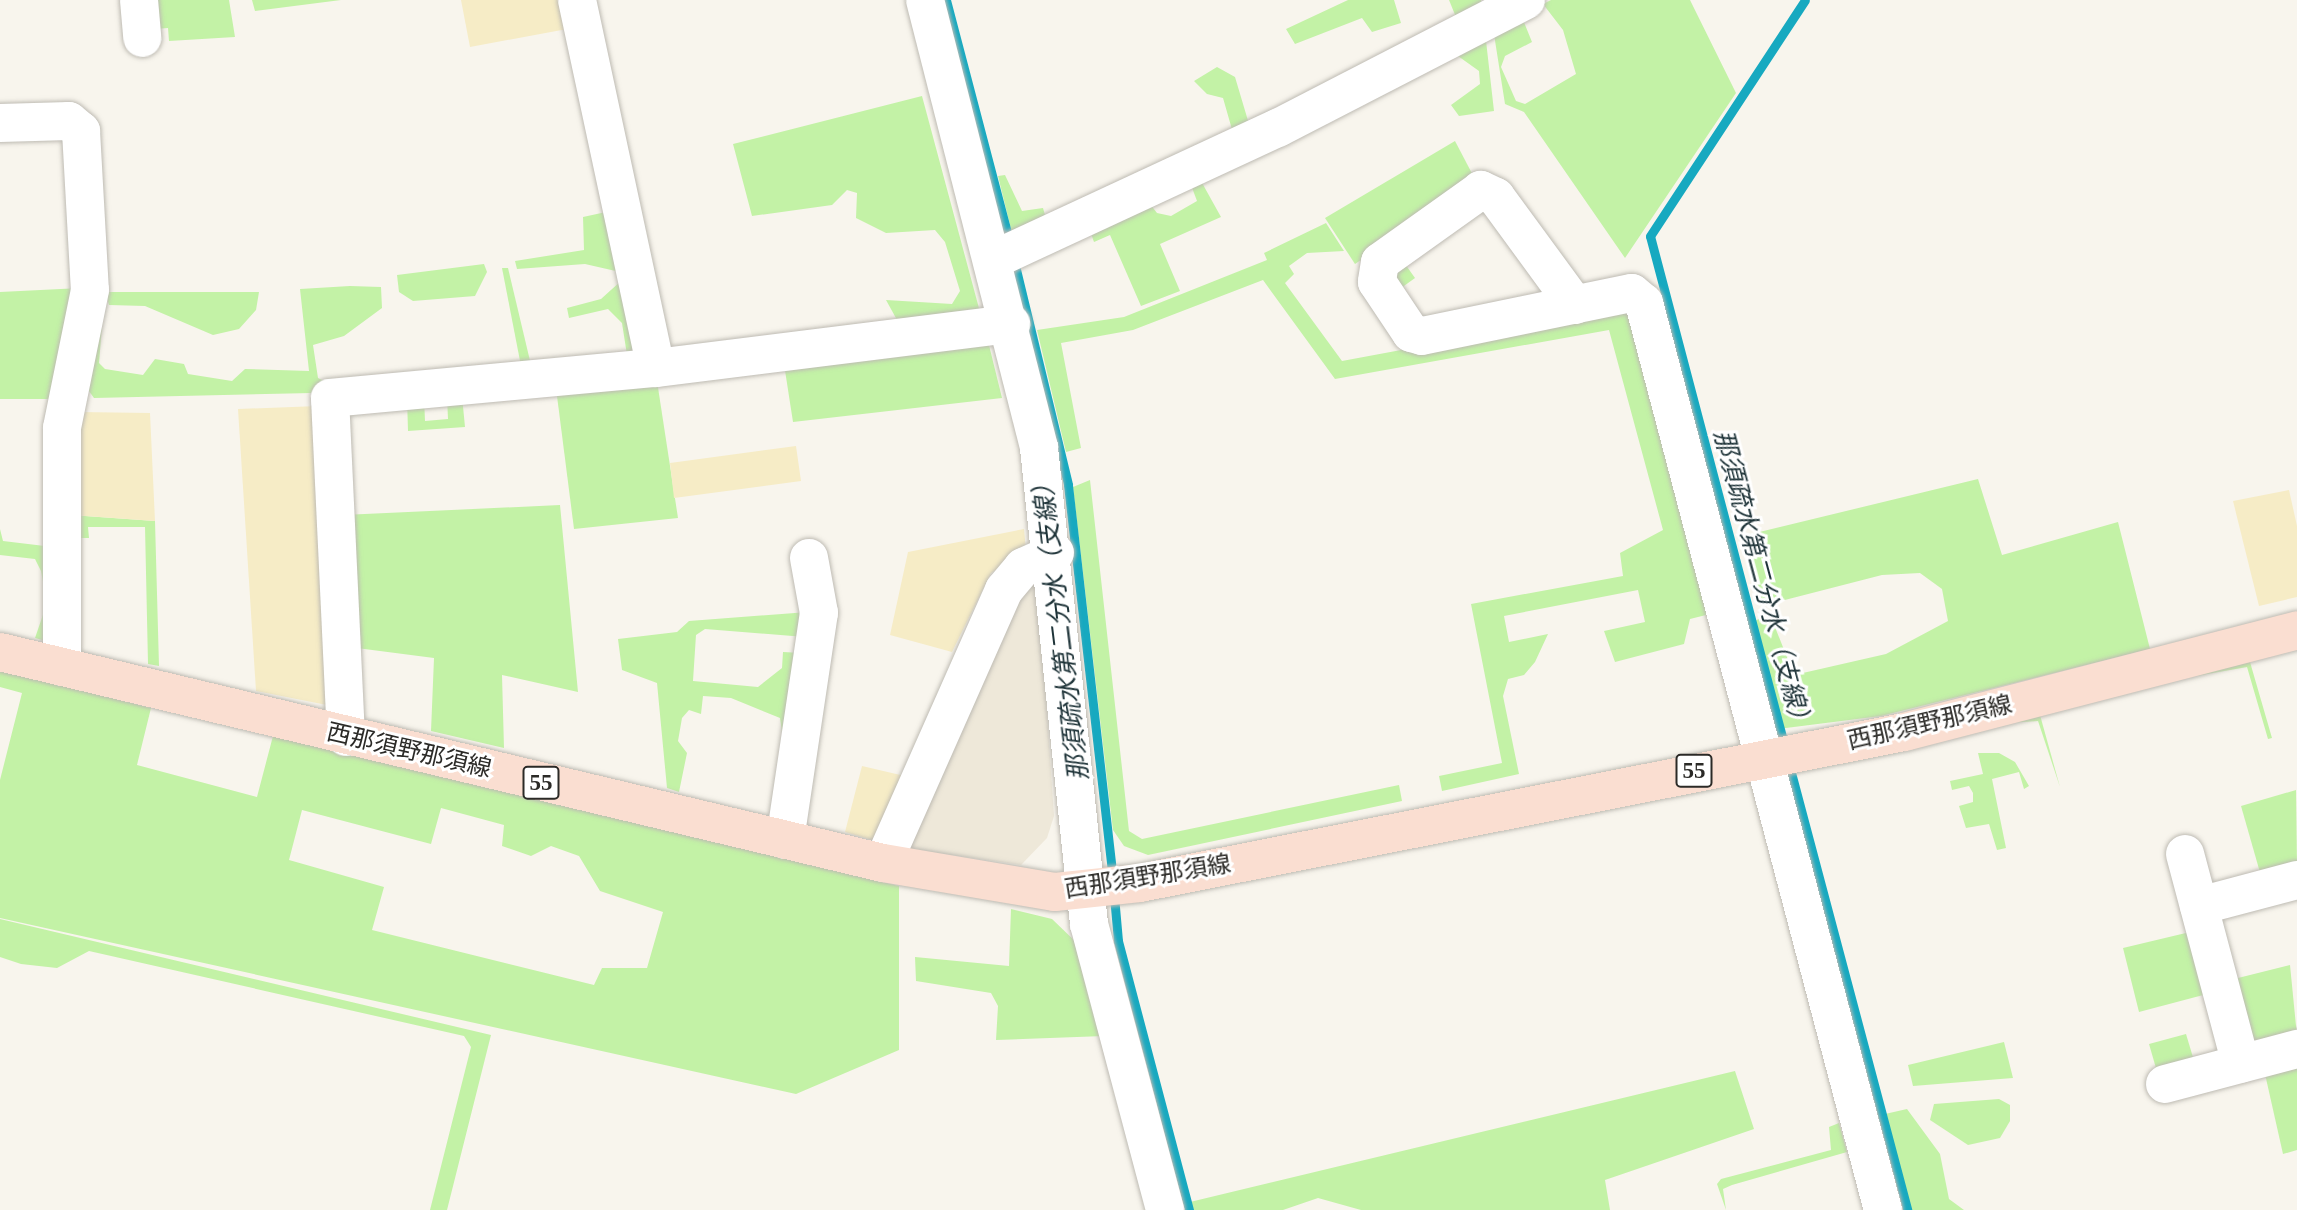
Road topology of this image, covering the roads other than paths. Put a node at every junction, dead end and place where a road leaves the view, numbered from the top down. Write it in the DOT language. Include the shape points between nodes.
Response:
graph roads {
  1 [pos="139,0"];
  2 [pos="577,0"];
  3 [pos="925,0"];
  4 [pos="1526,0"];
  5 [pos="142,38"];
  6 [pos="0,123"];
  7 [pos="993,260"];
  8 [pos="1575,304"];
  9 [pos="1011,324"];
  10 [pos="656,368"];
  11 [pos="1055,553"];
  12 [pos="809,558"];
  13 [pos="2297,629"];
  14 [pos="0,652"];
  15 [pos="62,667"];
  16 [pos="345,737"];
  17 [pos="1764,756"];
  18 [pos="785,840"];
  19 [pos="2185,854"];
  20 [pos="883,863"];
  21 [pos="2297,880"];
  22 [pos="1086,890"];
  23 [pos="2199,906"];
  24 [pos="2297,1049"];
  25 [pos="2241,1064"];
  26 [pos="2165,1084"];
  27 [pos="1165,1210"];
  28 [pos="1883,1210"];
  1 -- 5 [label="street"];
  2 -- 10 [label="street"];
  3 -- 7 [label="street"];
  4 -- 7 [label="street" via="1278,128"];
  6 -- 15 [label="street" via="69,121 81,131 90,290 62,428"];
  7 -- 9 [label="street"];
  8 -- 8 [label="street" via="1496,197 1481,190 1380,262 1377,282 1411,333 1422,336"];
  8 -- 17 [label="street" via="1632,293 1644,303"];
  9 -- 10 [label="street"];
  9 -- 11 [label="street"];
  10 -- 16 [label="street" via="330,398"];
  11 -- 20 [label="street" via="1023,568 1004,590"];
  11 -- 22 [label="street"];
  12 -- 18 [label="street" via="819,612"];
  13 -- 17 [label="main road, 西那須野那須線 / 55" via="1904,732"];
  14 -- 15 [label="main road, 西那須野那須線 / 55"];
  15 -- 16 [label="main road, 西那須野那須線 / 55"];
  16 -- 18 [label="main road, 西那須野那須線 / 55"];
  17 -- 22 [label="main road, 西那須野那須線 / 55"];
  17 -- 28 [label="street"];
  18 -- 20 [label="main road, 西那須野那須線 / 55"];
  19 -- 23 [label="street"];
  20 -- 22 [label="main road, 西那須野那須線 / 55" via="1025,892"];
  21 -- 23 [label="street"];
  22 -- 27 [label="street" via="1095,951"];
  23 -- 25 [label="street"];
  24 -- 25 [label="street"];
  25 -- 26 [label="street"];
}
